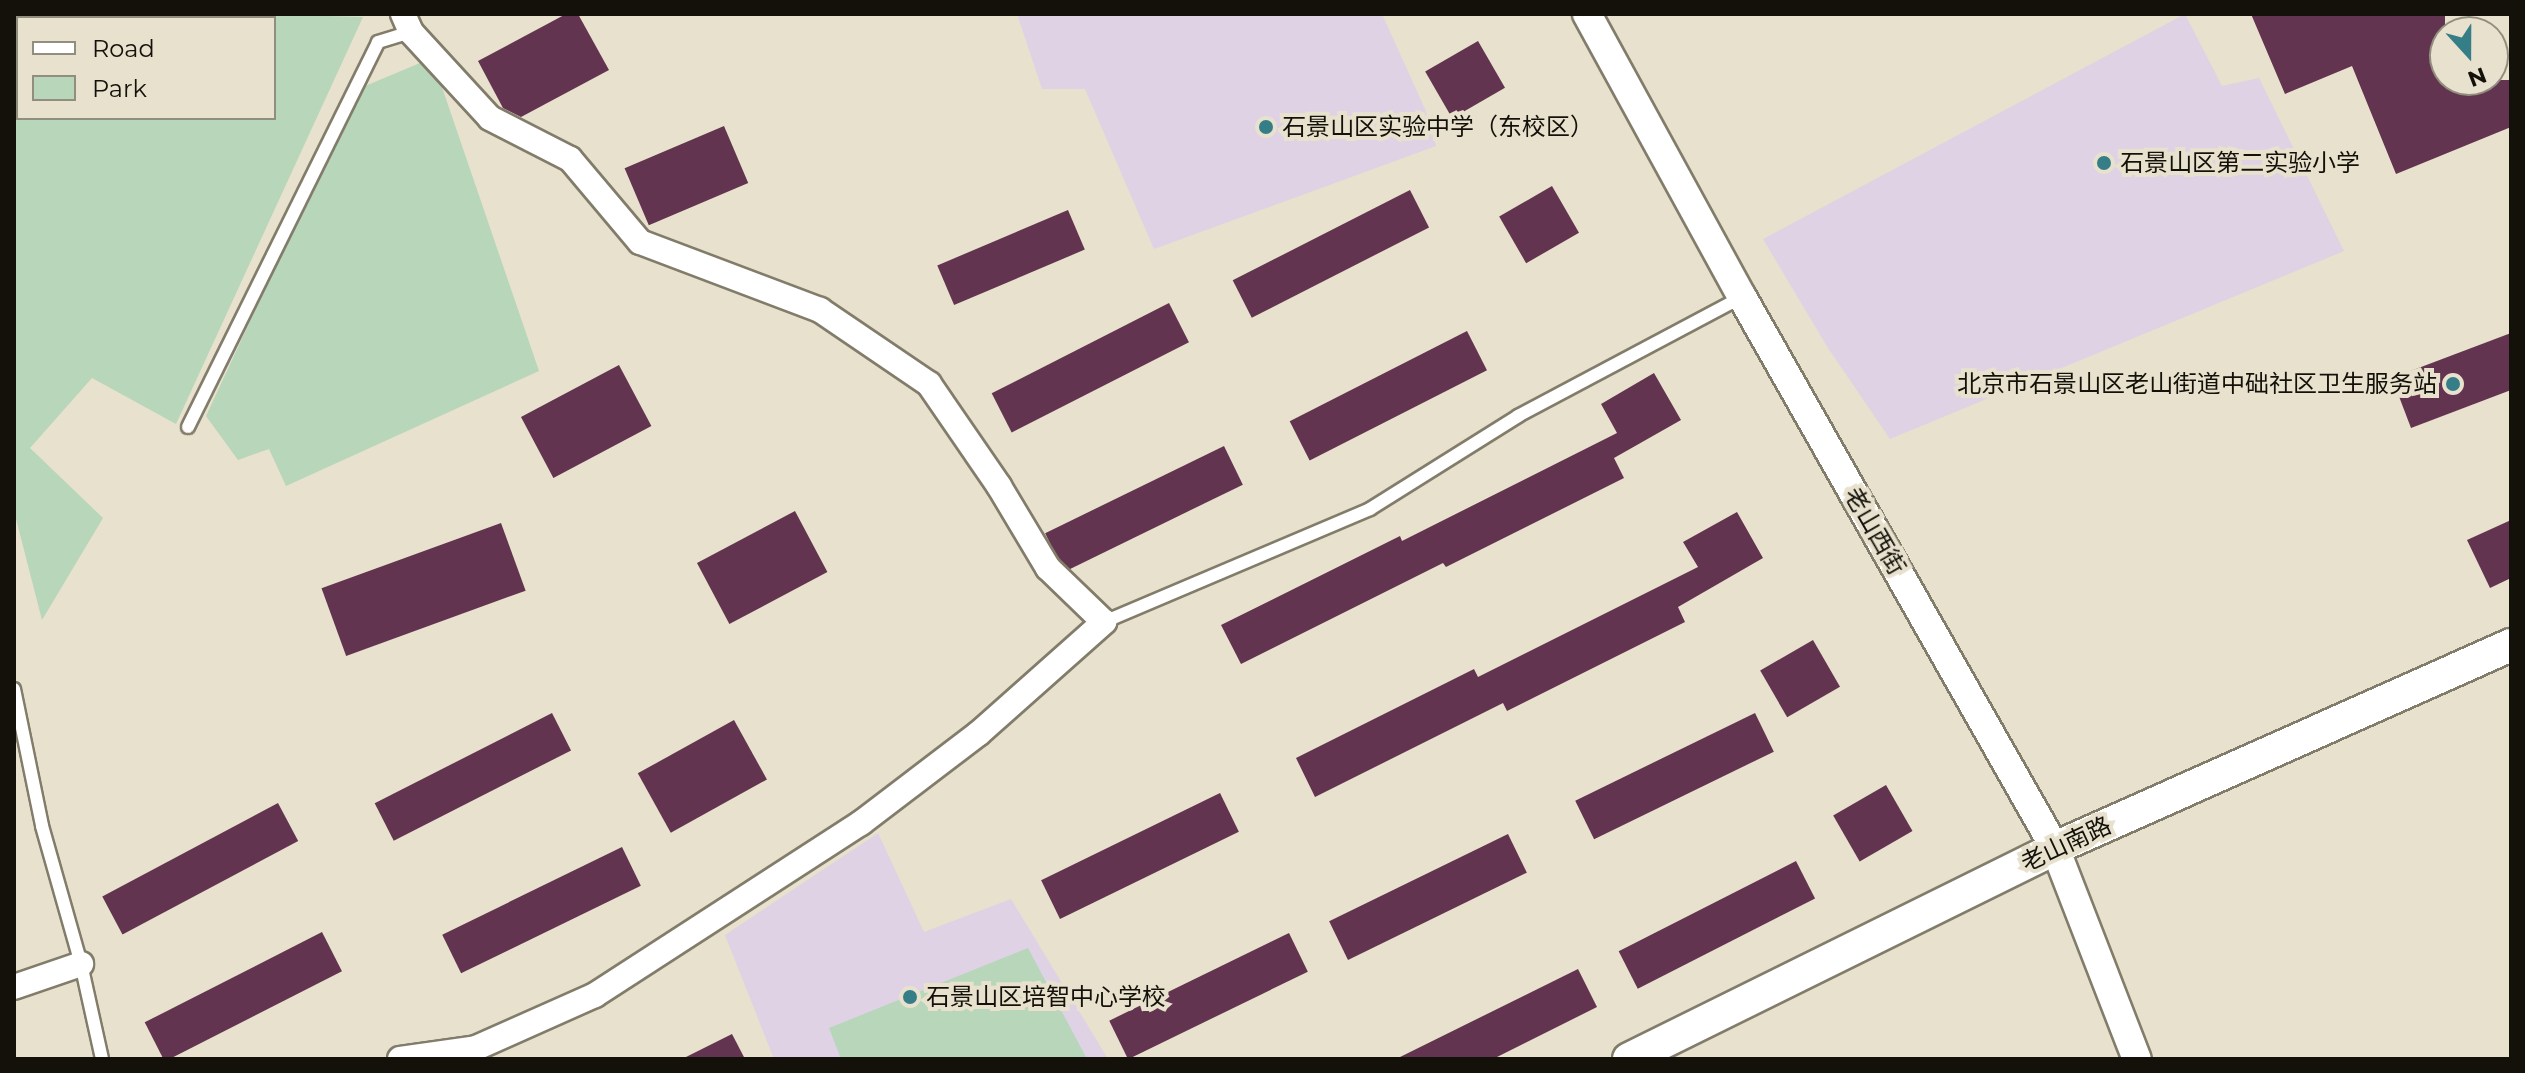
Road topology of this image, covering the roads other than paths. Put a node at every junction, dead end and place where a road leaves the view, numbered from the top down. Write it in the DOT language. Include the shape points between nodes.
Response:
graph roads {
  1 [pos="1587,14"];
  2 [pos="407,23"];
  3 [pos="1742,297"];
  4 [pos="188,427"];
  5 [pos="1104,622"];
  6 [pos="2511,645"];
  7 [pos="14,689"];
  8 [pos="2055,848"];
  9 [pos="81,964"];
  10 [pos="14,987"];
  11 [pos="102,1059"];
  12 [pos="400,1059"];
  13 [pos="1629,1059"];
  14 [pos="2137,1059"];
  1 -- 3 [label="street, 老山西街"];
  2 -- 4 [label="lane" via="378,42"];
  2 -- 5 [label="street" via="490,118 570,159 640,242 820,310 929,384 1048,568"];
  3 -- 5 [label="lane" via="1518,416 1370,509"];
  3 -- 8 [label="street, 老山西街"];
  5 -- 12 [label="street" via="978,734 861,823 595,995 476,1048"];
  6 -- 8 [label="main road, 老山南路"];
  7 -- 9 [label="lane" via="42,826"];
  8 -- 13 [label="main road, 老山南路"];
  8 -- 14 [label="street, 老山西街"];
  9 -- 10 [label="street"];
  9 -- 11 [label="lane"];
}
